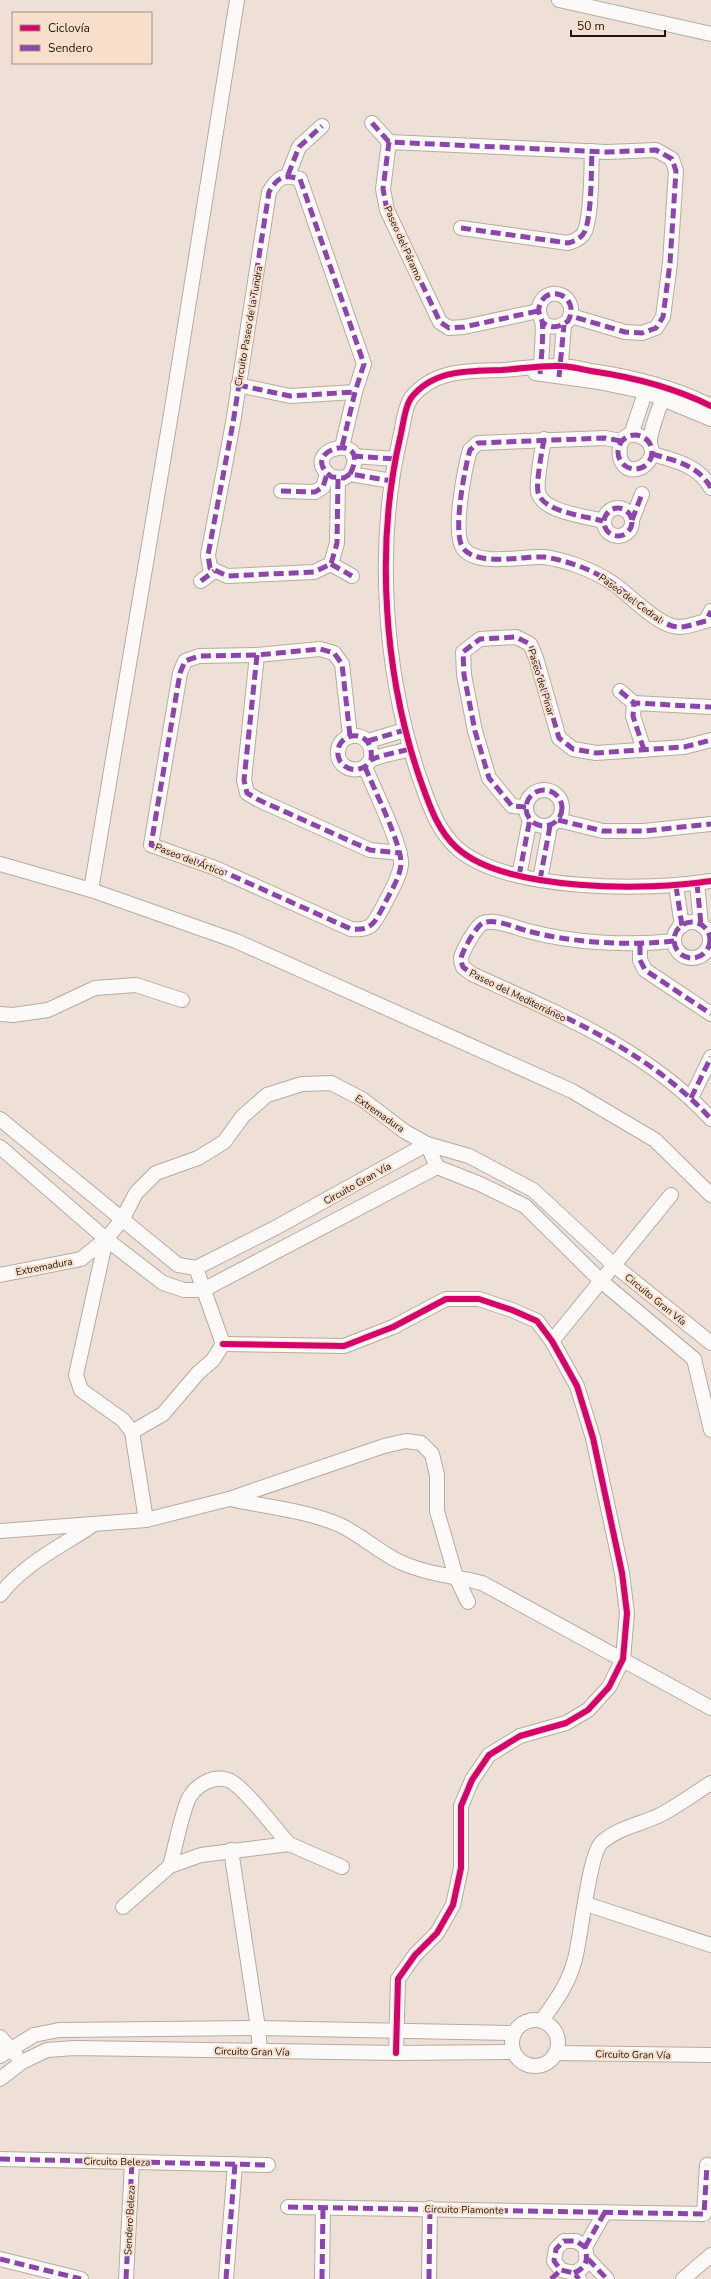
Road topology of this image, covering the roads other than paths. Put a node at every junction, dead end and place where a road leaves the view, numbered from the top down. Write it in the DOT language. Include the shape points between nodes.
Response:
graph roads {
  1 [pos="236,0"];
  2 [pos="559,0"];
  3 [pos="711,34"];
  4 [pos="372,123"];
  5 [pos="322,126"];
  6 [pos="389,142"];
  7 [pos="592,151"];
  8 [pos="288,176"];
  9 [pos="461,228"];
  10 [pos="540,316"];
  11 [pos="567,320"];
  12 [pos="541,370"];
  13 [pos="560,371"];
  14 [pos="238,385"];
  15 [pos="648,387"];
  16 [pos="355,392"];
  17 [pos="665,393"];
  18 [pos="711,406"];
  19 [pos="711,419"];
  20 [pos="626,438"];
  21 [pos="544,440"];
  22 [pos="342,447"];
  23 [pos="651,448"];
  24 [pos="354,456"];
  25 [pos="395,459"];
  26 [pos="338,476"];
  27 [pos="392,481"];
  28 [pos="711,488"];
  29 [pos="281,491"];
  30 [pos="642,494"];
  31 [pos="632,520"];
  32 [pos="603,521"];
  33 [pos="331,564"];
  34 [pos="214,571"];
  35 [pos="352,576"];
  36 [pos="200,581"];
  37 [pos="711,611"];
  38 [pos="257,655"];
  39 [pos="620,691"];
  40 [pos="634,703"];
  41 [pos="711,708"];
  42 [pos="405,730"];
  43 [pos="350,736"];
  44 [pos="711,740"];
  45 [pos="368,741"];
  46 [pos="410,749"];
  47 [pos="644,750"];
  48 [pos="368,764"];
  49 [pos="528,813"];
  50 [pos="554,823"];
  51 [pos="711,824"];
  52 [pos="400,853"];
  53 [pos="0,864"];
  54 [pos="520,876"];
  55 [pos="540,880"];
  56 [pos="711,881"];
  57 [pos="696,883"];
  58 [pos="676,886"];
  59 [pos="91,890"];
  60 [pos="682,926"];
  61 [pos="707,929"];
  62 [pos="674,941"];
  63 [pos="640,945"];
  64 [pos="182,1000"];
  65 [pos="0,1014"];
  66 [pos="711,1014"];
  67 [pos="711,1057"];
  68 [pos="691,1098"];
  69 [pos="0,1119"];
  70 [pos="711,1119"];
  71 [pos="427,1144"];
  72 [pos="0,1147"];
  73 [pos="437,1167"];
  74 [pos="671,1195"];
  75 [pos="711,1195"];
  76 [pos="122,1220"];
  77 [pos="275,1228"];
  78 [pos="106,1239"];
  79 [pos="285,1245"];
  80 [pos="81,1259"];
  81 [pos="615,1266"];
  82 [pos="196,1268"];
  83 [pos="0,1275"];
  84 [pos="98,1278"];
  85 [pos="601,1282"];
  86 [pos="203,1290"];
  87 [pos="552,1341"];
  88 [pos="710,1342"];
  89 [pos="223,1344"];
  90 [pos="694,1359"];
  91 [pos="711,1430"];
  92 [pos="132,1432"];
  93 [pos="229,1499"];
  94 [pos="146,1520"];
  95 [pos="91,1526"];
  96 [pos="0,1531"];
  97 [pos="456,1577"];
  98 [pos="0,1595"];
  99 [pos="468,1602"];
  100 [pos="623,1659"];
  101 [pos="711,1708"];
  102 [pos="711,1783"];
  103 [pos="289,1844"];
  104 [pos="231,1850"];
  105 [pos="170,1866"];
  106 [pos="342,1867"];
  107 [pos="586,1904"];
  108 [pos="123,1907"];
  109 [pos="711,1945"];
  110 [pos="542,2020"];
  111 [pos="258,2028"];
  112 [pos="397,2029"];
  113 [pos="513,2033"];
  114 [pos="0,2037"];
  115 [pos="260,2051"];
  116 [pos="5,2052"];
  117 [pos="513,2052"];
  118 [pos="396,2053"];
  119 [pos="556,2053"];
  120 [pos="711,2055"];
  121 [pos="22,2062"];
  122 [pos="0,2079"];
  123 [pos="0,2158"];
  124 [pos="132,2162"];
  125 [pos="235,2164"];
  126 [pos="268,2165"];
  127 [pos="707,2165"];
  128 [pos="288,2207"];
  129 [pos="323,2208"];
  130 [pos="430,2208"];
  131 [pos="605,2212"];
  132 [pos="587,2253"];
  133 [pos="711,2256"];
  134 [pos="0,2259"];
  135 [pos="566,2275"];
  136 [pos="81,2279"];
  137 [pos="126,2279"];
  138 [pos="226,2279"];
  139 [pos="322,2279"];
  140 [pos="429,2279"];
  141 [pos="607,2279"];
  142 [pos="683,2279"];
  1 -- 59 [label="street" via="172,408"];
  2 -- 3 [label="street"];
  4 -- 6 [label="street"];
  5 -- 8 [label="street" via="299,147"];
  6 -- 7 [label="street, Paseo del Páramo"];
  6 -- 10 [label="street, Paseo del Páramo" via="384,189 387,210 440,322 448,328"];
  7 -- 9 [label="street" via="588,219 584,232 578,239 568,243"];
  7 -- 11 [label="street, Paseo del Páramo" via="656,150 672,159 676,171 663,317 656,328 642,333"];
  8 -- 14 [label="street, Circuito Paseo de la Tundra" via="276,180 268,192 255,290"];
  8 -- 16 [label="street" via="300,179 307,193 329,266 364,364"];
  10 -- 11 [label="street, Paseo del Páramo" via="552,327"];
  10 -- 11 [label="street" via="540,303 545,297 553,294 562,295 572,308"];
  10 -- 12 [label="street"];
  11 -- 13 [label="street"];
  12 -- 13 [label="street"];
  12 -- 25 [label="street" via="456,372 439,377 422,387 409,401"];
  13 -- 15 [label="street"];
  14 -- 16 [label="street" via="290,396"];
  14 -- 34 [label="street, Circuito Paseo de la Tundra" via="208,555 210,568"];
  15 -- 17 [label="street"];
  15 -- 20 [label="street"];
  16 -- 22 [label="street"];
  17 -- 18 [label="street"];
  17 -- 19 [label="street"];
  17 -- 23 [label="street"];
  20 -- 21 [label="street, Paseo del Cedral"];
  20 -- 23 [label="street, Paseo del Cedral" via="641,436"];
  20 -- 23 [label="street" via="618,449 619,458 624,465 641,468 648,462"];
  21 -- 32 [label="street" via="538,492 542,501 550,508"];
  21 -- 37 [label="street, Paseo del Cedral" via="478,444 470,450 460,493 461,546 470,555 494,559 545,557 575,565 597,574 614,585 663,623 678,627 706,621"];
  22 -- 24 [label="street"];
  22 -- 26 [label="street" via="334,447 323,459 323,467"];
  23 -- 28 [label="street, Paseo del Cedral" via="686,464 700,474"];
  24 -- 25 [label="street"];
  24 -- 26 [label="street" via="355,465"];
  25 -- 27 [label="street"];
  26 -- 27 [label="street"];
  26 -- 29 [label="street" via="316,492"];
  26 -- 33 [label="street" via="336,543"];
  27 -- 42 [label="street" via="386,553 388,629"];
  30 -- 31 [label="street"];
  31 -- 32 [label="street" via="628,511 618,507 608,511"];
  31 -- 32 [label="street" via="630,530 623,536 613,536 605,530"];
  33 -- 34 [label="street" via="314,572 227,576"];
  33 -- 35 [label="street"];
  34 -- 36 [label="street"];
  38 -- 43 [label="street, Paseo del Ártico" via="320,649 334,653 342,664"];
  38 -- 52 [label="street" via="244,780 247,793 370,850"];
  38 -- 52 [label="street, Paseo del Ártico" via="199,656 185,662 180,673 151,845 215,868 351,929 363,930 375,923 398,878"];
  39 -- 40 [label="street"];
  40 -- 41 [label="street"];
  40 -- 47 [label="street" via="633,716"];
  42 -- 45 [label="street"];
  42 -- 46 [label="street"];
  43 -- 45 [label="street" via="360,736"];
  43 -- 48 [label="street" via="342,741 338,750 339,760 346,768 355,770"];
  44 -- 47 [label="street, Paseo del Pinar" via="684,747"];
  45 -- 48 [label="street, Paseo del Ártico" via="372,750"];
  46 -- 48 [label="street"];
  46 -- 54 [label="street" via="431,810 447,838 475,861"];
  47 -- 49 [label="street, Paseo del Pinar" via="596,753 573,749 559,738 530,644 516,637 480,639 463,652 464,675 475,731 489,778 512,806"];
  48 -- 52 [label="street, Paseo del Ártico"];
  49 -- 50 [label="street, Paseo del Pinar" via="539,826"];
  49 -- 50 [label="street" via="530,798 537,792 555,794 561,802 562,811"];
  49 -- 54 [label="street"];
  50 -- 51 [label="street, Paseo del Pinar" via="603,831 644,831"];
  50 -- 55 [label="street"];
  53 -- 59 [label="street"];
  54 -- 55 [label="street"];
  55 -- 58 [label="street" via="621,888"];
  56 -- 57 [label="street"];
  57 -- 58 [label="street"];
  57 -- 61 [label="street"];
  58 -- 60 [label="street"];
  59 -- 75 [label="street" via="236,941 572,1092 655,1140"];
  60 -- 61 [label="street" via="688,923"];
  60 -- 62 [label="street"];
  61 -- 62 [label="street" via="710,937 708,948 705,953 694,958 678,952"];
  62 -- 63 [label="street, Paseo del Mediterráneo"];
  63 -- 66 [label="street" via="640,960 645,970"];
  63 -- 68 [label="street, Paseo del Mediterráneo" via="540,934 500,923 484,922 476,927 461,958 463,967 472,974 600,1034"];
  64 -- 65 [label="street" via="136,986 95,988 48,1010 13,1015"];
  67 -- 68 [label="street"];
  68 -- 70 [label="street, Paseo del Mediterráneo"];
  69 -- 76 [label="street"];
  71 -- 73 [label="street"];
  71 -- 76 [label="street, Extremadura" via="404,1131 362,1099 331,1083 302,1084 267,1095 243,1116 224,1142 198,1158 156,1173 136,1193"];
  71 -- 77 [label="street, Circuito Gran Vía"];
  71 -- 81 [label="street, Circuito Gran Vía" via="469,1156 532,1190"];
  72 -- 78 [label="street"];
  73 -- 79 [label="street"];
  73 -- 85 [label="street" via="525,1206"];
  74 -- 81 [label="street"];
  76 -- 78 [label="street, Extremadura"];
  76 -- 82 [label="street" via="178,1265"];
  77 -- 79 [label="street"];
  77 -- 82 [label="street, Circuito Gran Vía"];
  78 -- 80 [label="street, Extremadura"];
  78 -- 84 [label="street"];
  78 -- 86 [label="street" via="163,1282 184,1290"];
  79 -- 86 [label="street"];
  80 -- 83 [label="street, Extremadura"];
  80 -- 84 [label="street"];
  81 -- 85 [label="street"];
  81 -- 88 [label="street, Circuito Gran Vía"];
  82 -- 86 [label="street"];
  84 -- 92 [label="street" via="76,1375 81,1390 123,1420"];
  85 -- 87 [label="street"];
  85 -- 90 [label="street"];
  86 -- 89 [label="street"];
  87 -- 89 [label="street" via="537,1321 512,1310 479,1300 446,1299 393,1327 344,1346"];
  87 -- 100 [label="street" via="577,1386 593,1438 622,1573 627,1613"];
  88 -- 90 [label="street"];
  89 -- 92 [label="street" via="213,1360 198,1373 163,1414"];
  90 -- 91 [label="street"];
  92 -- 94 [label="street"];
  93 -- 94 [label="street"];
  93 -- 97 [label="street" via="290,1509 340,1525 401,1562 438,1575"];
  93 -- 97 [label="street" via="384,1446 406,1441 421,1443 432,1454 437,1475 437,1511"];
  94 -- 95 [label="street"];
  95 -- 96 [label="street"];
  95 -- 98 [label="street" via="35,1560 8,1584"];
  97 -- 99 [label="street"];
  97 -- 100 [label="street" via="482,1583"];
  100 -- 101 [label="street"];
  100 -- 112 [label="street" via="609,1687 588,1710 566,1723 520,1736 489,1755 472,1780 461,1806 461,1868 453,1905 437,1933 415,1955 398,1979"];
  102 -- 107 [label="street" via="662,1814 619,1831 601,1843 590,1867"];
  103 -- 104 [label="street"];
  103 -- 105 [label="street" via="239,1787 228,1779 211,1780 198,1786 188,1799"];
  103 -- 106 [label="street"];
  104 -- 105 [label="street" via="201,1855"];
  104 -- 111 [label="street"];
  105 -- 108 [label="street"];
  107 -- 109 [label="street"];
  107 -- 110 [label="street" via="574,1960 561,1994"];
  110 -- 113 [label="street" via="522,2022"];
  110 -- 119 [label="street" via="556,2033"];
  111 -- 112 [label="street"];
  111 -- 115 [label="street"];
  111 -- 116 [label="street" via="59,2030 34,2035"];
  112 -- 113 [label="street"];
  112 -- 118 [label="street"];
  113 -- 117 [label="street"];
  114 -- 116 [label="street"];
  115 -- 118 [label="street, Circuito Gran Vía"];
  115 -- 121 [label="street, Circuito Gran Vía" via="74,2048 47,2050"];
  116 -- 121 [label="street"];
  117 -- 118 [label="street, Circuito Gran Vía"];
  117 -- 119 [label="street" via="521,2062 534,2066 547,2063"];
  119 -- 120 [label="street, Circuito Gran Vía"];
  121 -- 122 [label="street, Circuito Gran Vía"];
  123 -- 124 [label="street, Circuito Beleza"];
  124 -- 125 [label="street, Circuito Beleza"];
  124 -- 137 [label="street, Sendero Beleza"];
  125 -- 126 [label="street, Circuito Beleza"];
  125 -- 138 [label="street"];
  127 -- 131 [label="street, Circuito Piamonte" via="704,2214"];
  128 -- 129 [label="street, Circuito Piamonte"];
  129 -- 130 [label="street, Circuito Piamonte"];
  129 -- 139 [label="street"];
  130 -- 131 [label="street, Circuito Piamonte"];
  130 -- 140 [label="street"];
  131 -- 132 [label="street"];
  132 -- 135 [label="street" via="583,2269"];
  132 -- 135 [label="street" via="576,2241 564,2241 556,2249 554,2261"];
  132 -- 141 [label="street"];
  133 -- 142 [label="street"];
  134 -- 136 [label="street"];
}
